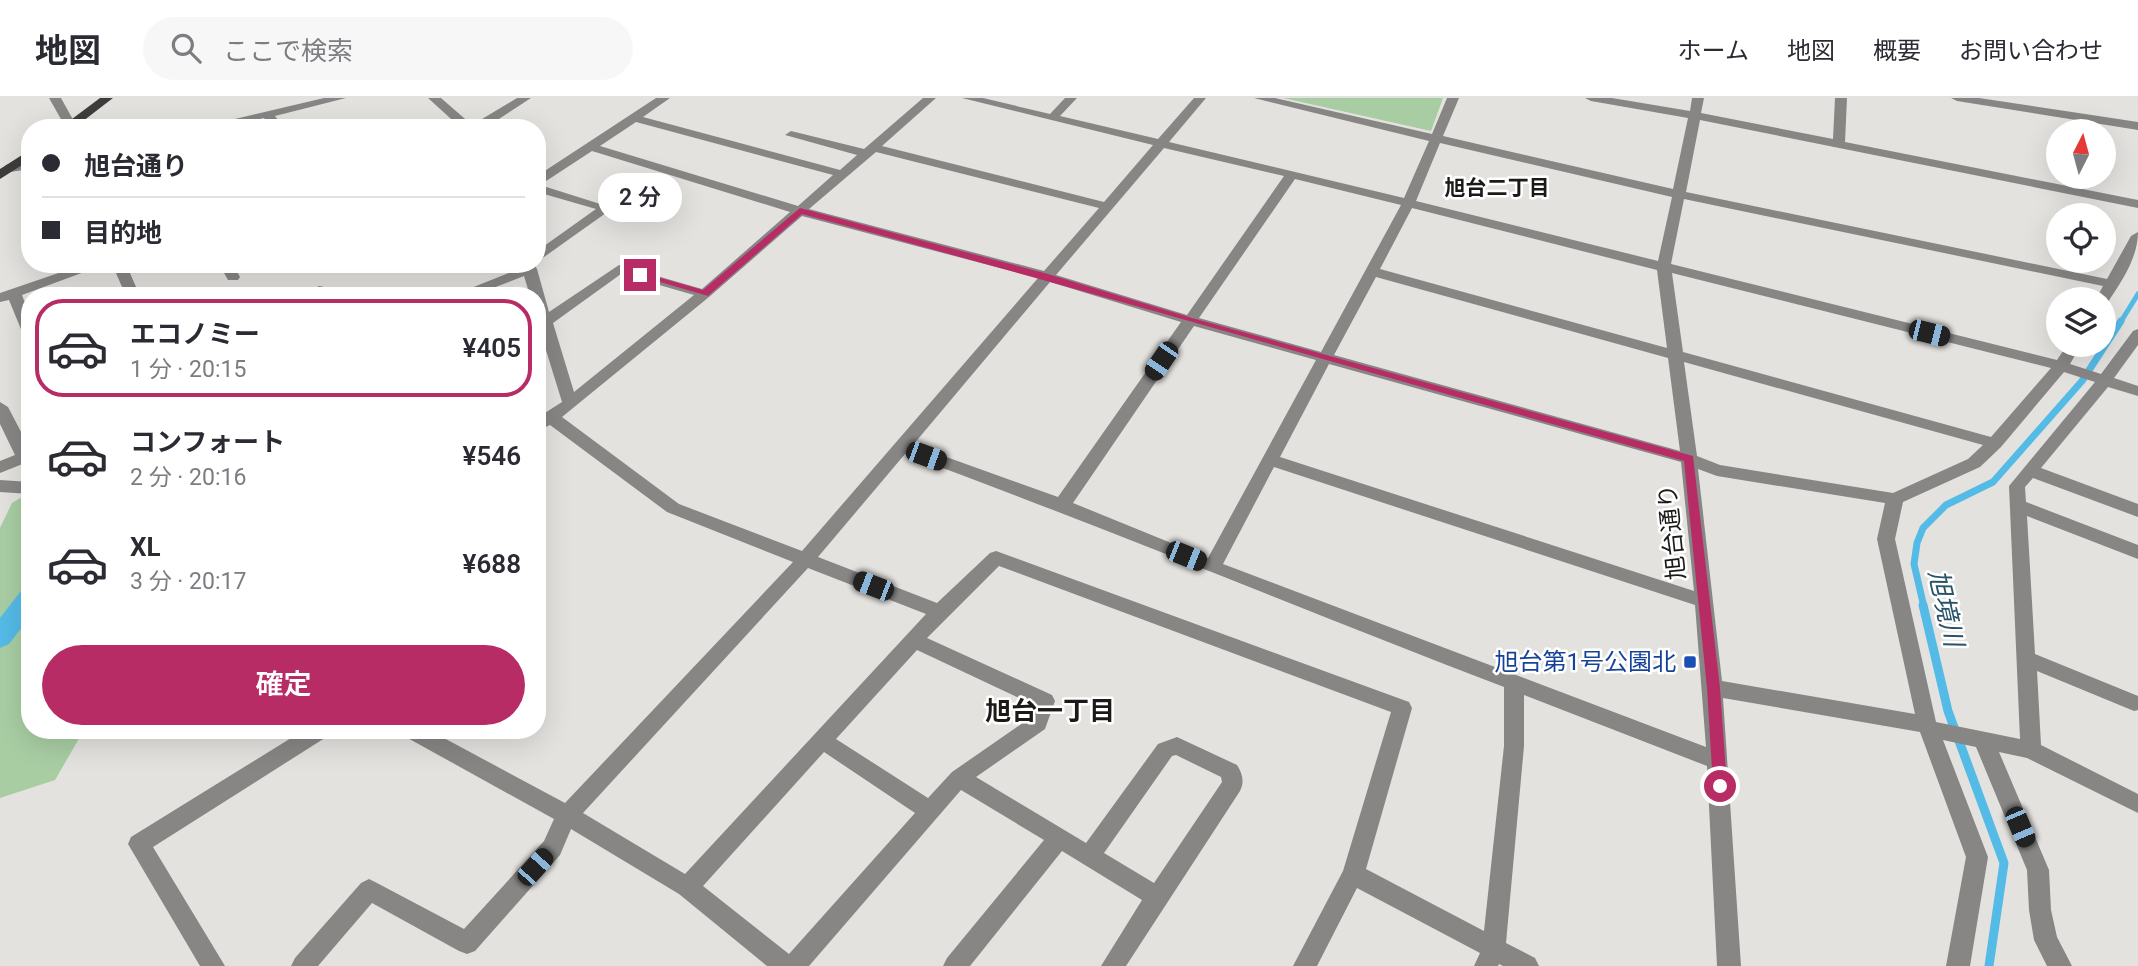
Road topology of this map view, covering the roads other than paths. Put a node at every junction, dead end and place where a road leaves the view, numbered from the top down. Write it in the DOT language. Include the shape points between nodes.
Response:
graph roads {
  1 [pos="55,98"];
  2 [pos="107,98"];
  3 [pos="340,98"];
  4 [pos="434,98"];
  5 [pos="525,98"];
  6 [pos="664,98"];
  7 [pos="930,98"];
  8 [pos="968,98"];
  9 [pos="1071,98"];
  10 [pos="1200,98"];
  11 [pos="1260,98"];
  12 [pos="1453,98"];
  13 [pos="1591,98"];
  14 [pos="1698,98"];
  15 [pos="1841,98"];
  16 [pos="1957,98"];
  17 [pos="267,114"];
  18 [pos="1693,116"];
  19 [pos="634,118"];
  20 [pos="1052,118"];
  21 [pos="65,119"];
  22 [pos="78,119"];
  23 [pos="244,119"];
  24 [pos="271,119"];
  25 [pos="458,119"];
  26 [pos="491,119"];
  27 [pos="2138,126"];
  28 [pos="791,135"];
  29 [pos="1437,138"];
  30 [pos="1161,143"];
  31 [pos="1839,144"];
  32 [pos="590,147"];
  33 [pos="868,150"];
  34 [pos="21,160"];
  35 [pos="5,172"];
  36 [pos="842,174"];
  37 [pos="1293,174"];
  38 [pos="546,176"];
  39 [pos="546,191"];
  40 [pos="1677,194"];
  41 [pos="1409,202"];
  42 [pos="2138,204"];
  43 [pos="1106,206"];
  44 [pos="800,211"];
  45 [pos="2138,236"];
  46 [pos="546,252"];
  47 [pos="1664,267"];
  48 [pos="1370,271"];
  49 [pos="67,273"];
  50 [pos="510,273"];
  51 [pos="1045,276"];
  52 [pos="2113,284"];
  53 [pos="31,287"];
  54 [pos="478,287"];
  55 [pos="2111,287"];
  56 [pos="704,294"];
  57 [pos="7,296"];
  58 [pos="21,320"];
  59 [pos="1189,320"];
  60 [pos="546,321"];
  61 [pos="546,325"];
  62 [pos="2138,334"];
  63 [pos="1675,354"];
  64 [pos="1327,356"];
  65 [pos="2070,357"];
  66 [pos="2066,367"];
  67 [pos="2101,379"];
  68 [pos="2138,391"];
  69 [pos="570,404"];
  70 [pos="0,407"];
  71 [pos="546,421"];
  72 [pos="546,423"];
  73 [pos="1995,443"];
  74 [pos="21,445"];
  75 [pos="904,447"];
  76 [pos="21,458"];
  77 [pos="1689,459"];
  78 [pos="1270,460"];
  79 [pos="0,467"];
  80 [pos="2030,470"];
  81 [pos="0,486"];
  82 [pos="21,487"];
  83 [pos="1895,499"];
  84 [pos="1062,505"];
  85 [pos="2016,505"];
  86 [pos="2138,511"];
  87 [pos="2138,552"];
  88 [pos="805,560"];
  89 [pos="1212,567"];
  90 [pos="1704,601"];
  91 [pos="940,612"];
  92 [pos="915,641"];
  93 [pos="2028,659"];
  94 [pos="1514,681"];
  95 [pos="1713,688"];
  96 [pos="2134,703"];
  97 [pos="1931,728"];
  98 [pos="307,739"];
  99 [pos="427,739"];
  100 [pos="1977,739"];
  101 [pos="822,740"];
  102 [pos="2031,750"];
  103 [pos="1718,761"];
  104 [pos="959,778"];
  105 [pos="2138,804"];
  106 [pos="929,811"];
  107 [pos="566,815"];
  108 [pos="1059,838"];
  109 [pos="1089,856"];
  110 [pos="1353,874"];
  111 [pos="687,887"];
  112 [pos="1157,897"];
  113 [pos="1490,957"];
  114 [pos="213,966"];
  115 [pos="303,966"];
  116 [pos="785,966"];
  117 [pos="794,966"];
  118 [pos="955,966"];
  119 [pos="1113,966"];
  120 [pos="1305,966"];
  121 [pos="1527,966"];
  122 [pos="1729,966"];
  123 [pos="1958,966"];
  124 [pos="2060,966"];
  1 -- 21 [label="street"];
  2 -- 22 [label="main road"];
  3 -- 17 [label="street"];
  4 -- 25 [label="street"];
  5 -- 26 [label="street"];
  6 -- 19 [label="street"];
  7 -- 33 [label="street"];
  8 -- 20 [label="street"];
  9 -- 20 [label="street"];
  10 -- 30 [label="street"];
  11 -- 29 [label="street"];
  12 -- 29 [label="street"];
  13 -- 18 [label="street"];
  14 -- 18 [label="street, 旭台通り"];
  15 -- 31 [label="street"];
  16 -- 27 [label="street"];
  17 -- 23 [label="street"];
  17 -- 24 [label="street"];
  18 -- 31 [label="street"];
  18 -- 40 [label="street, 旭台通り"];
  19 -- 32 [label="street"];
  19 -- 36 [label="street"];
  20 -- 30 [label="street"];
  28 -- 33 [label="street"];
  29 -- 40 [label="street"];
  29 -- 41 [label="street"];
  30 -- 37 [label="street"];
  30 -- 43 [label="street"];
  31 -- 42 [label="street"];
  32 -- 38 [label="street"];
  32 -- 44 [label="street"];
  33 -- 36 [label="street"];
  33 -- 43 [label="street"];
  34 -- 35 [label="main road"];
  36 -- 44 [label="street"];
  37 -- 41 [label="street"];
  37 -- 59 [label="street"];
  39 -- 46 [label="street" via="606,208"];
  40 -- 47 [label="street, 旭台通り"];
  40 -- 52 [label="street"];
  41 -- 47 [label="street"];
  41 -- 48 [label="street"];
  43 -- 51 [label="street"];
  44 -- 51 [label="street"];
  44 -- 56 [label="street"];
  45 -- 52 [label="street"];
  47 -- 63 [label="street, 旭台通り"];
  47 -- 66 [label="street"];
  48 -- 63 [label="street"];
  48 -- 64 [label="street"];
  49 -- 53 [label="street"];
  50 -- 54 [label="street"];
  51 -- 59 [label="street"];
  51 -- 75 [label="street"];
  52 -- 55 [label="street"];
  56 -- 60 [label="street" via="619,269"];
  56 -- 69 [label="street"];
  57 -- 58 [label="street"];
  59 -- 64 [label="street"];
  59 -- 84 [label="street"];
  61 -- 69 [label="street"];
  62 -- 67 [label="street"];
  63 -- 73 [label="street"];
  63 -- 77 [label="street, 旭台通り"];
  64 -- 77 [label="street"];
  64 -- 78 [label="street"];
  65 -- 66 [label="street"];
  66 -- 67 [label="street"];
  66 -- 73 [label="street"];
  67 -- 68 [label="street"];
  67 -- 80 [label="street"];
  69 -- 71 [label="street"];
  70 -- 74 [label="street"];
  72 -- 88 [label="street" via="639,480 673,508"];
  73 -- 83 [label="street" via="1974,463"];
  75 -- 84 [label="street"];
  75 -- 88 [label="street"];
  76 -- 79 [label="street"];
  77 -- 83 [label="street" via="1717,470"];
  77 -- 90 [label="street, 旭台通り"];
  78 -- 89 [label="street"];
  78 -- 90 [label="street"];
  80 -- 85 [label="street" via="2017,486"];
  80 -- 86 [label="street"];
  81 -- 82 [label="street"];
  83 -- 97 [label="street" via="1886,539"];
  84 -- 89 [label="street"];
  85 -- 87 [label="street"];
  85 -- 93 [label="street"];
  88 -- 91 [label="street"];
  88 -- 107 [label="street"];
  89 -- 94 [label="street"];
  90 -- 95 [label="street, 旭台通り"];
  91 -- 92 [label="street"];
  91 -- 110 [label="street" via="996,558 1402,708"];
  92 -- 101 [label="street"];
  92 -- 104 [label="street" via="1045,701 1038,723"];
  93 -- 96 [label="street"];
  93 -- 102 [label="street"];
  94 -- 103 [label="street"];
  94 -- 113 [label="street" via="1514,746"];
  95 -- 97 [label="street"];
  95 -- 103 [label="street, 旭台通り"];
  97 -- 100 [label="street"];
  97 -- 123 [label="street" via="1977,857"];
  98 -- 114 [label="street" via="139,844"];
  99 -- 107 [label="street"];
  100 -- 102 [label="street"];
  100 -- 124 [label="street" via="2038,870 2046,940"];
  101 -- 106 [label="street"];
  101 -- 111 [label="street"];
  102 -- 105 [label="street"];
  103 -- 122 [label="street, 旭台通り"];
  104 -- 106 [label="street"];
  104 -- 108 [label="street"];
  106 -- 117 [label="street"];
  107 -- 111 [label="street"];
  107 -- 115 [label="street" via="552,848 467,943 369,890"];
  108 -- 109 [label="street"];
  108 -- 118 [label="street"];
  109 -- 112 [label="street"];
  109 -- 112 [label="street" via="1165,750 1177,746 1230,771 1233,784"];
  110 -- 113 [label="street"];
  110 -- 120 [label="street"];
  111 -- 116 [label="street"];
  112 -- 119 [label="street"];
  113 -- 121 [label="street"];
}
